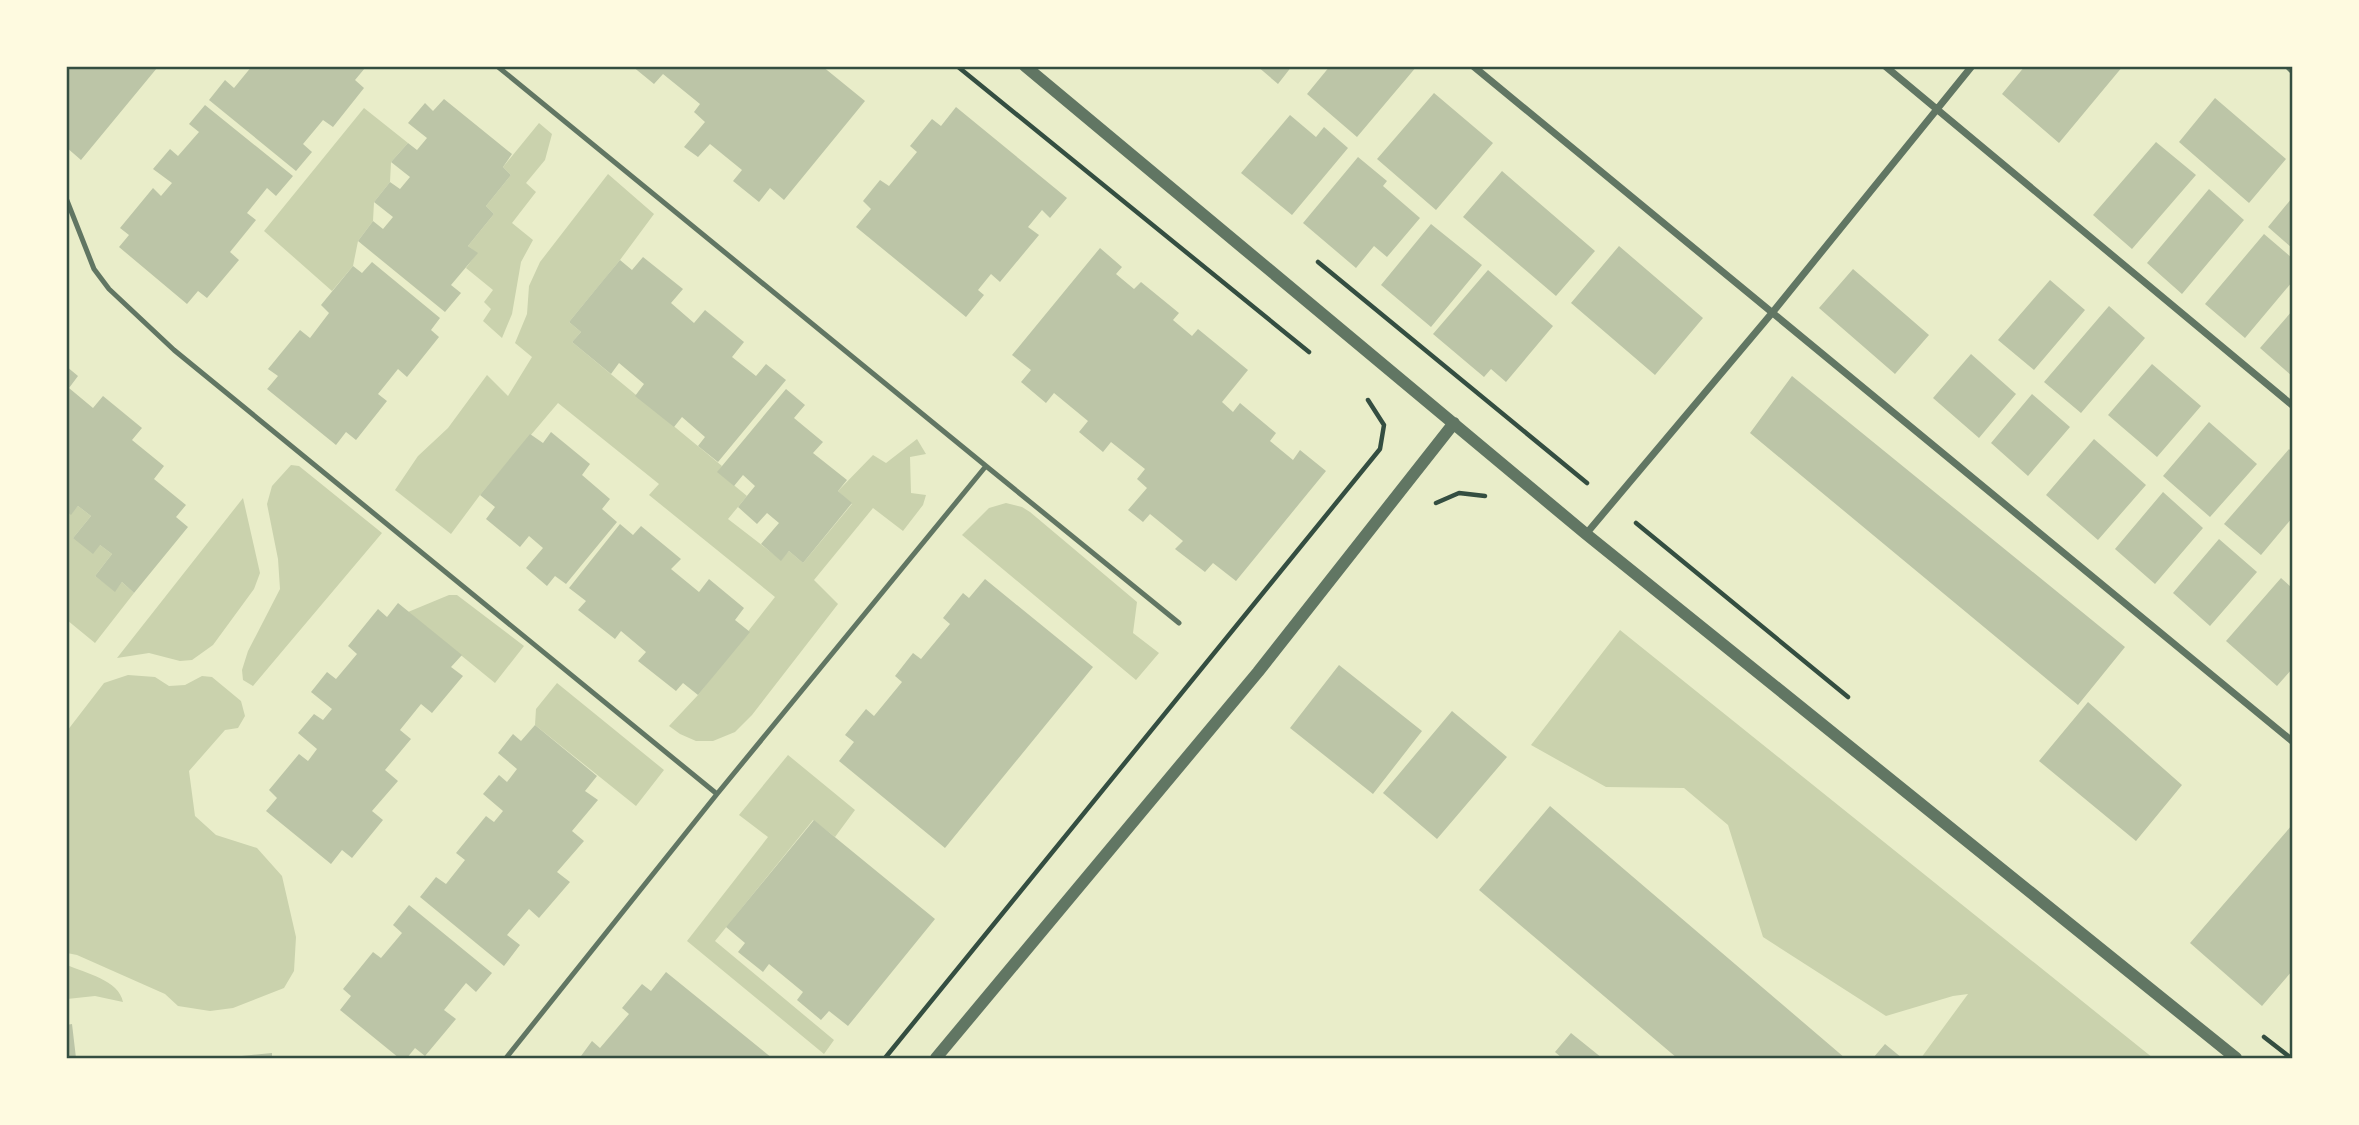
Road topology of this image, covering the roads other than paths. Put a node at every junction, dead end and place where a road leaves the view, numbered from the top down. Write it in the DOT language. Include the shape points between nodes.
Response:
graph roads {
  1 [pos="497,66"];
  2 [pos="1025,66"];
  3 [pos="1473,66"];
  4 [pos="1885,66"];
  5 [pos="1972,66"];
  6 [pos="2288,66"];
  7 [pos="2292,70"];
  8 [pos="1937,109"];
  9 [pos="66,198"];
  10 [pos="1772,313"];
  11 [pos="2292,405"];
  12 [pos="1454,423"];
  13 [pos="986,466"];
  14 [pos="1586,534"];
  15 [pos="1179,623"];
  16 [pos="2292,741"];
  17 [pos="717,794"];
  18 [pos="506,1059"];
  19 [pos="936,1059"];
  20 [pos="2236,1059"];
  1 -- 13 [label="lane"];
  2 -- 12 [label="street"];
  3 -- 10 [label="street"];
  4 -- 8 [label="street"];
  5 -- 8 [label="street"];
  6 -- 7 [label="street"];
  8 -- 10 [label="street"];
  8 -- 11 [label="street"];
  9 -- 17 [label="lane" via="94,269 174,349"];
  10 -- 14 [label="street"];
  10 -- 16 [label="street"];
  12 -- 14 [label="street"];
  12 -- 19 [label="street" via="1258,672"];
  13 -- 15 [label="lane"];
  13 -- 17 [label="lane"];
  14 -- 20 [label="street"];
  17 -- 18 [label="lane"];
}
